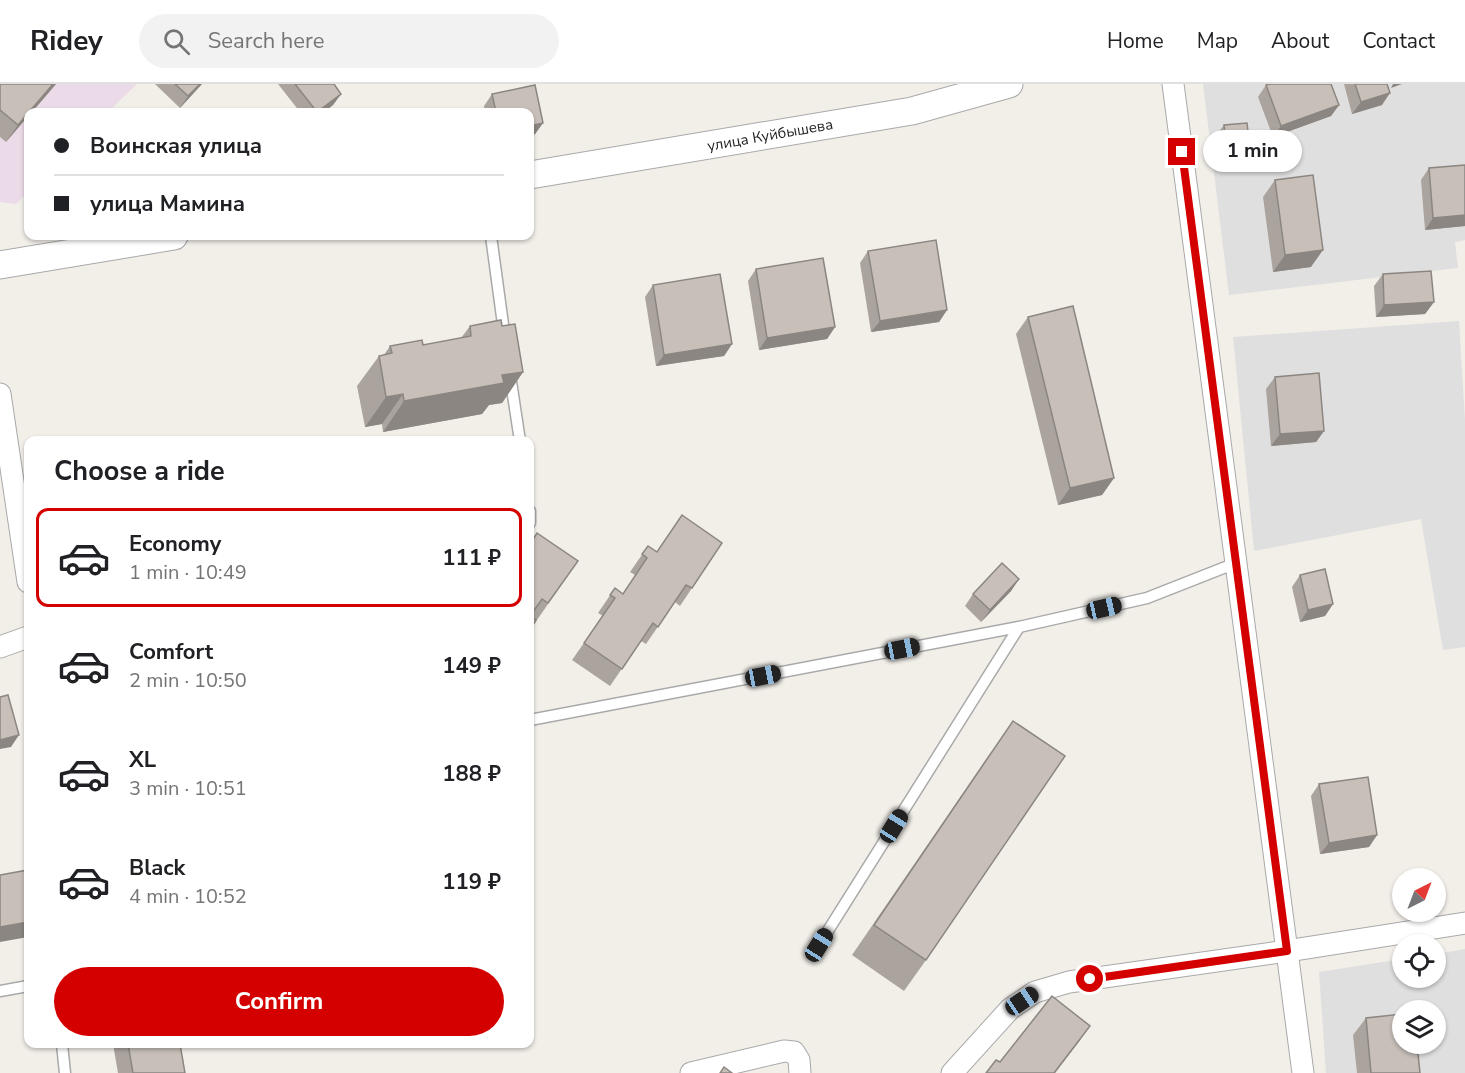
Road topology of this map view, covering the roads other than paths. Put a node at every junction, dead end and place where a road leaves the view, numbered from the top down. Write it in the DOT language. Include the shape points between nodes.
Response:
graph roads {
  1 [pos="1009,84"];
  2 [pos="1173,84"];
  3 [pos="534,174"];
  4 [pos="150,240"];
  5 [pos="492,240"];
  6 [pos="0,265"];
  7 [pos="0,394"];
  8 [pos="519,436"];
  9 [pos="24,555"];
  10 [pos="1236,563"];
  11 [pos="1019,627"];
  12 [pos="24,639"];
  13 [pos="0,647"];
  14 [pos="534,719"];
  15 [pos="1465,923"];
  16 [pos="819,945"];
  17 [pos="1287,951"];
  18 [pos="24,987"];
  19 [pos="0,991"];
  20 [pos="62,1048"];
  21 [pos="65,1073"];
  22 [pos="691,1073"];
  23 [pos="800,1073"];
  24 [pos="952,1073"];
  25 [pos="1303,1073"];
  1 -- 3 [label="street, улица Куйбышева" via="912,111"];
  2 -- 10 [label="street"];
  4 -- 6 [label="street"];
  5 -- 8 [label="lane"];
  7 -- 9 [label="street"];
  10 -- 11 [label="lane" via="1147,598"];
  10 -- 17 [label="street"];
  11 -- 14 [label="lane"];
  11 -- 16 [label="lane"];
  12 -- 13 [label="street"];
  15 -- 17 [label="street"];
  17 -- 24 [label="street" via="1069,982 1035,992 1010,1009"];
  17 -- 25 [label="street"];
  18 -- 19 [label="lane"];
  20 -- 21 [label="lane"];
  22 -- 23 [label="street" via="784,1051 794,1052"];
}
